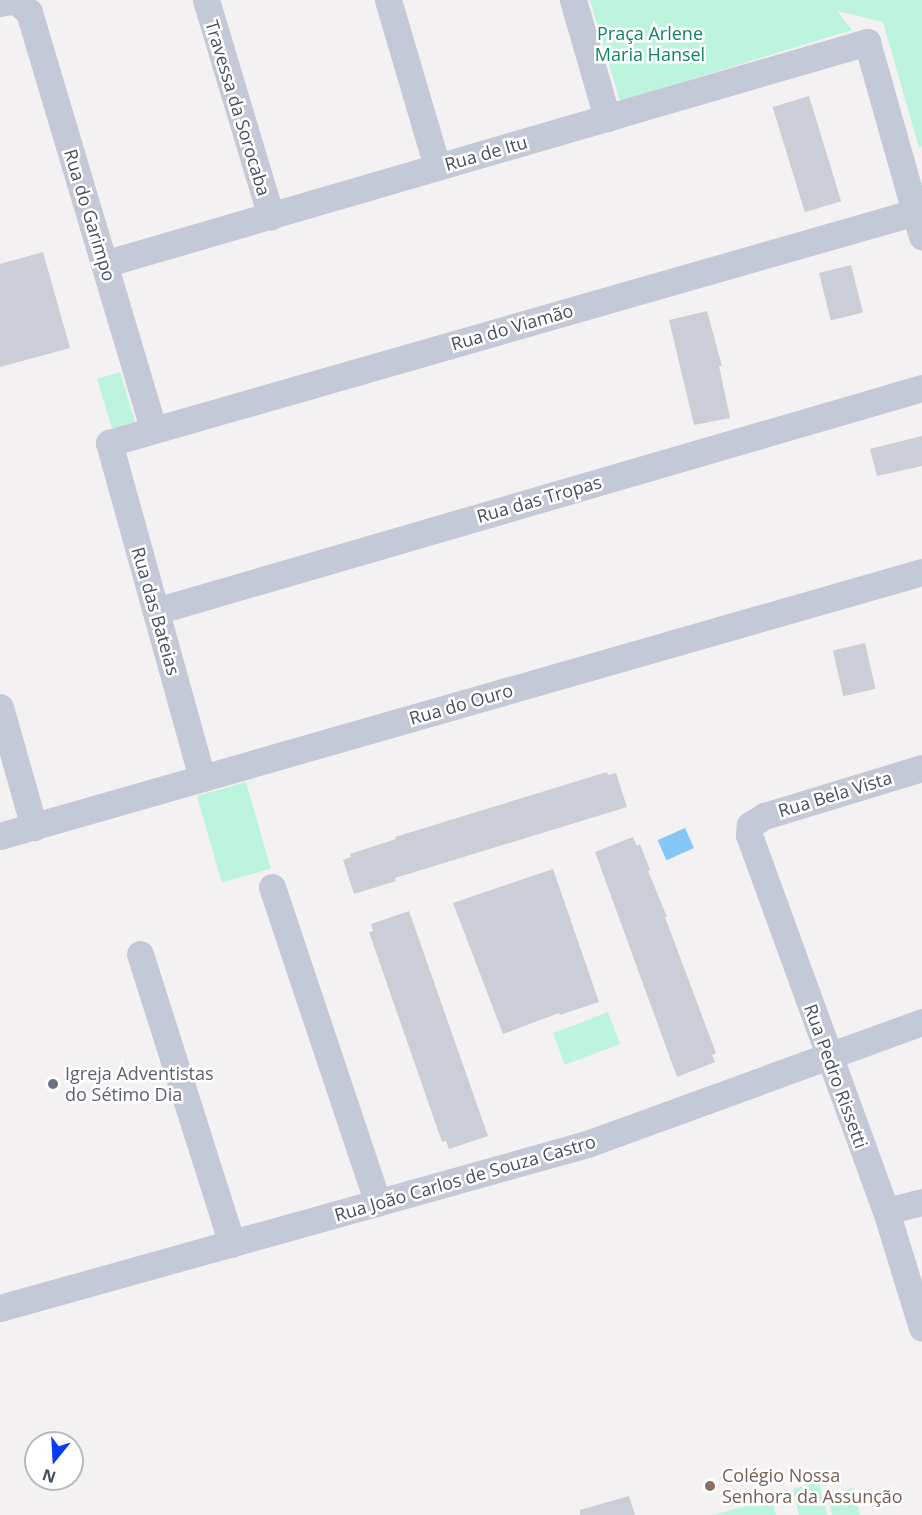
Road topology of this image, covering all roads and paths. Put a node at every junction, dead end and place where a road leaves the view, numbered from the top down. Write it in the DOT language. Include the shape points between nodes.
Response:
graph roads {
  1 [pos="206,0"];
  2 [pos="388,0"];
  3 [pos="573,0"];
  4 [pos="11,3"];
  5 [pos="607,118"];
  6 [pos="437,167"];
  7 [pos="917,203"];
  8 [pos="271,216"];
  9 [pos="104,264"];
  10 [pos="922,387"];
  11 [pos="153,430"];
  12 [pos="109,443"];
  13 [pos="922,572"];
  14 [pos="156,611"];
  15 [pos="0,707"];
  16 [pos="922,768"];
  17 [pos="202,778"];
  18 [pos="750,825"];
  19 [pos="34,827"];
  20 [pos="0,836"];
  21 [pos="272,887"];
  22 [pos="140,954"];
  23 [pos="922,1022"];
  24 [pos="828,1056"];
  25 [pos="922,1202"];
  26 [pos="378,1203"];
  27 [pos="886,1211"];
  28 [pos="232,1244"];
  29 [pos="0,1308"];
  30 [pos="922,1328"];
  1 -- 8 [label="street, Travessa da Sorocaba"];
  2 -- 6 [label="street"];
  3 -- 5 [label="street"];
  4 -- 9 [label="street, Rua do Garimpo" via="29,12"];
  5 -- 6 [label="street, Rua de Itu"];
  5 -- 7 [label="street, Rua de Itu" via="867,42"];
  6 -- 8 [label="street, Rua de Itu"];
  7 -- 11 [label="street, Rua do Viamão"];
  8 -- 9 [label="street, Rua de Itu"];
  9 -- 11 [label="street, Rua do Garimpo"];
  10 -- 14 [label="street, Rua das Tropas"];
  11 -- 12 [label="street, Rua do Viamão"];
  12 -- 14 [label="street, Rua das Bateias"];
  13 -- 17 [label="street, Rua do Ouro"];
  14 -- 17 [label="street, Rua das Bateias"];
  15 -- 19 [label="street"];
  16 -- 18 [label="street, Rua Bela Vista" via="764,816"];
  17 -- 19 [label="street, Rua do Ouro"];
  18 -- 24 [label="street, Rua Pedro Rissetti" via="750,842"];
  19 -- 20 [label="street, Rua do Ouro"];
  21 -- 26 [label="street"];
  22 -- 28 [label="street"];
  23 -- 24 [label="street, Rua João Carlos de Souza Castro"];
  24 -- 26 [label="street, Rua João Carlos de Souza Castro" via="587,1144"];
  24 -- 27 [label="street, Rua Pedro Rissetti"];
  25 -- 27 [label="street"];
  26 -- 28 [label="street, Rua João Carlos de Souza Castro"];
  27 -- 30 [label="street, Rua Pedro Rissetti"];
  28 -- 29 [label="street, Rua João Carlos de Souza Castro"];
}
